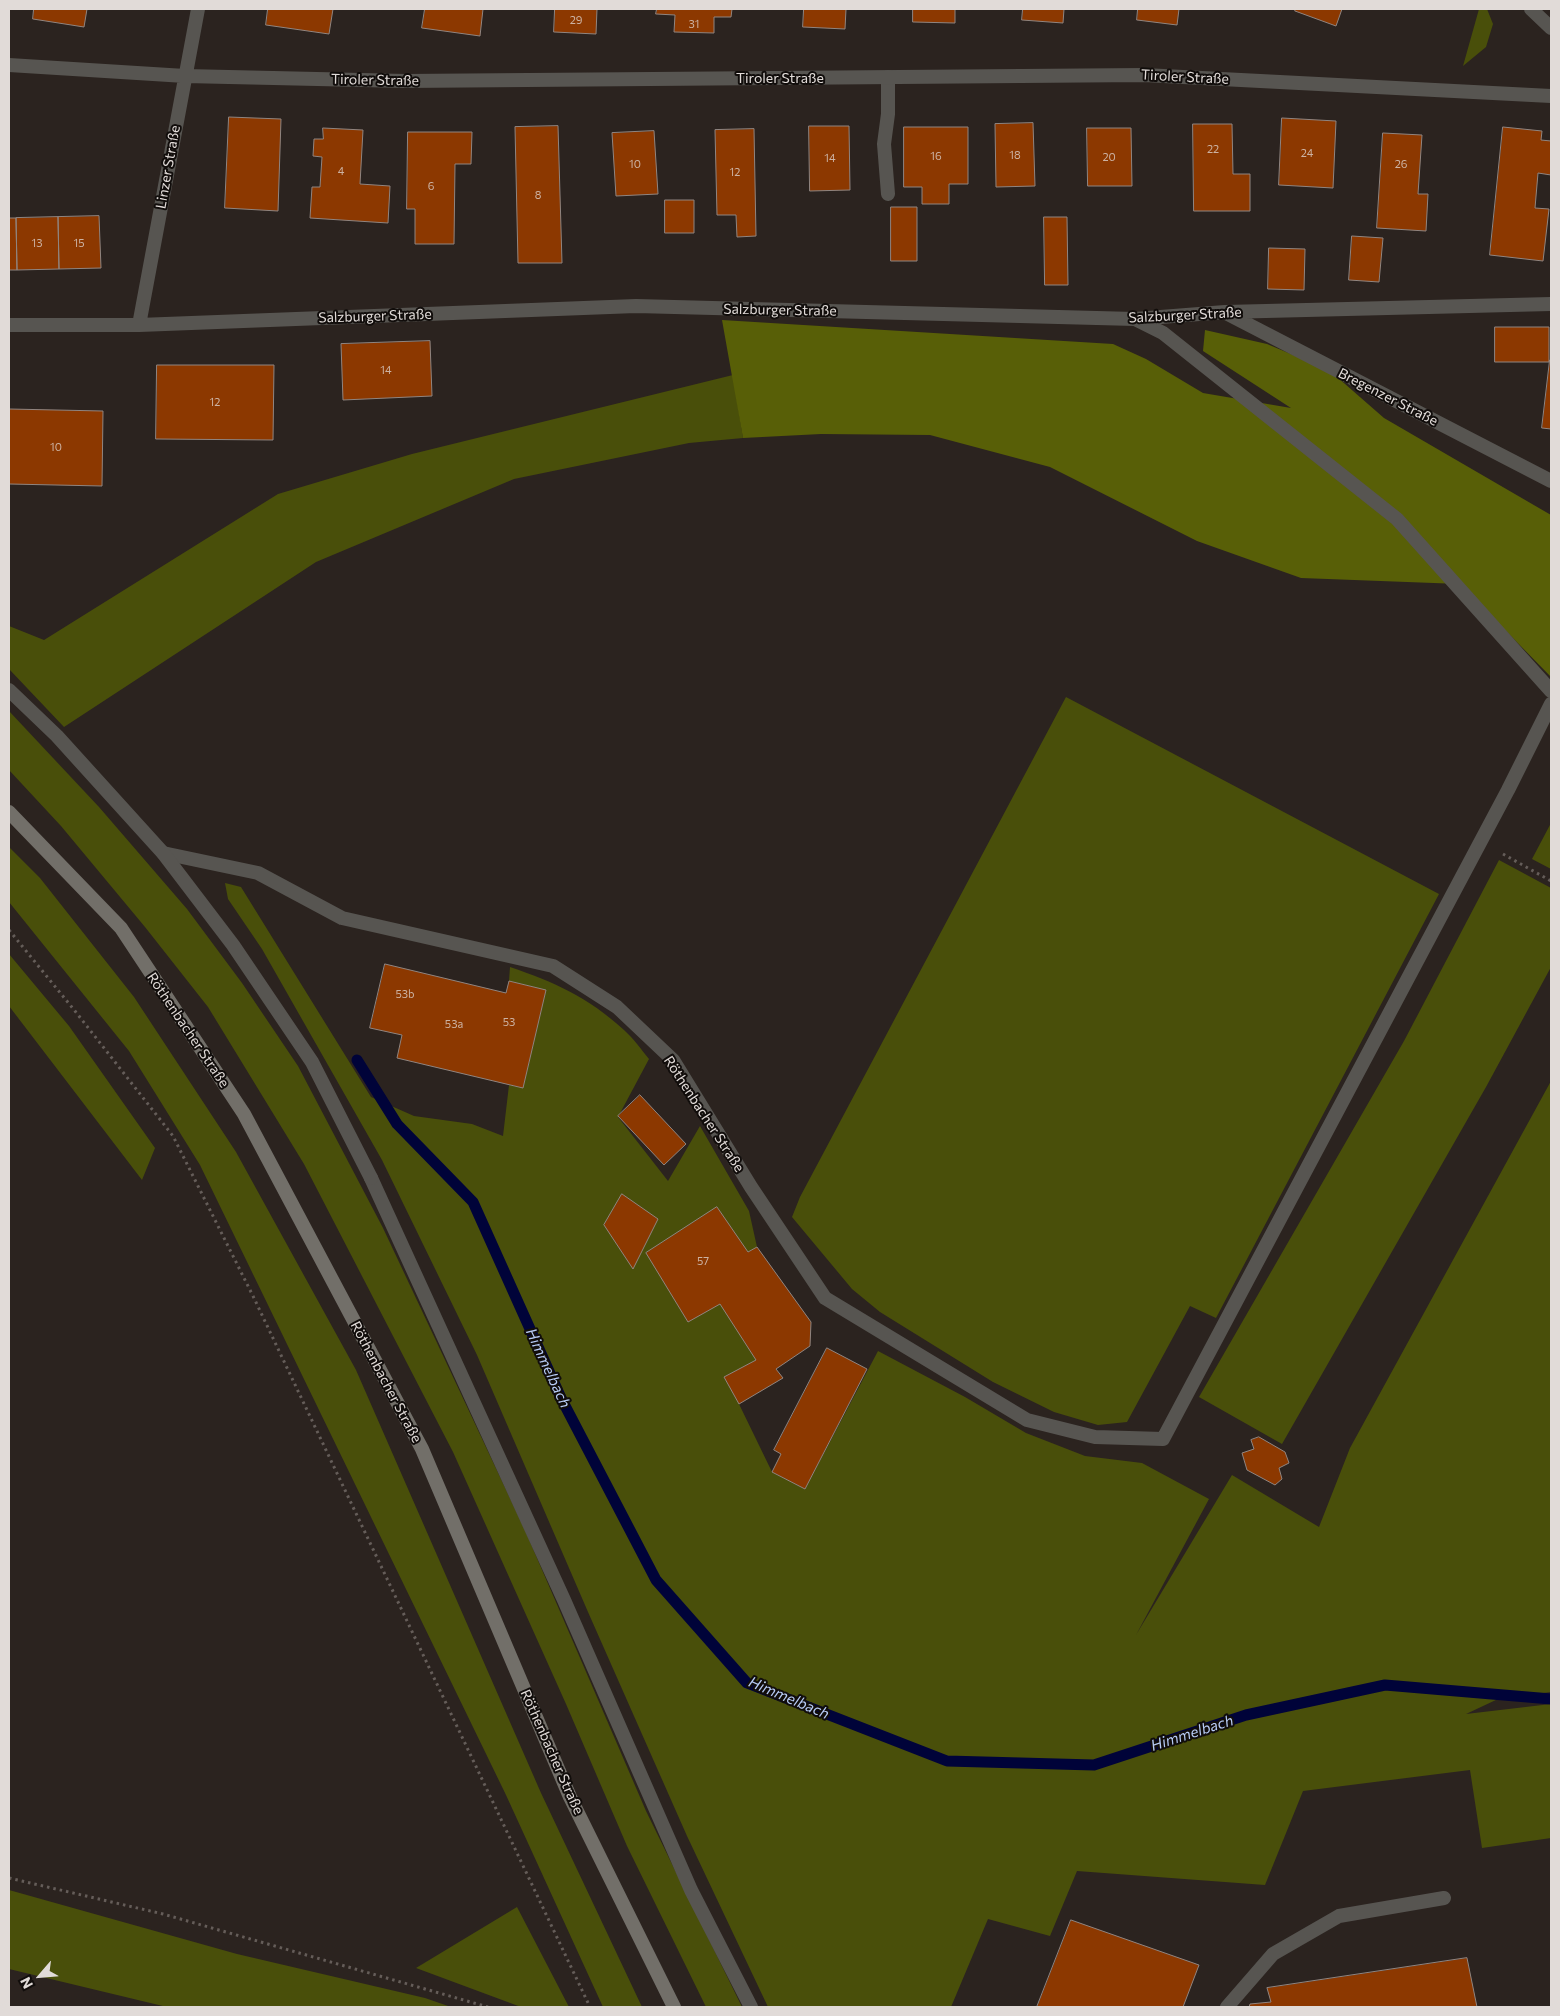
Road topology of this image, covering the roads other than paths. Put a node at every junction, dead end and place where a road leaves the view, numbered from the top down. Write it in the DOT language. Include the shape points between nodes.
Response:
graph roads {
  1 [pos="198,9"];
  2 [pos="1531,9"];
  3 [pos="1551,28"];
  4 [pos="9,65"];
  5 [pos="185,76"];
  6 [pos="888,77"];
  7 [pos="1551,96"];
  8 [pos="888,194"];
  9 [pos="1551,304"];
  10 [pos="1225,312"];
  11 [pos="1134,319"];
  12 [pos="9,325"];
  13 [pos="139,325"];
  14 [pos="1551,481"];
  15 [pos="9,690"];
  16 [pos="1551,691"];
  17 [pos="1551,704"];
  18 [pos="9,812"];
  19 [pos="163,853"];
  20 [pos="1444,1898"];
  21 [pos="674,2007"];
  22 [pos="751,2007"];
  23 [pos="1227,2007"];
  1 -- 5 [label="street, Linzer Straße"];
  2 -- 3 [label="street"];
  4 -- 5 [label="street, Tiroler Straße"];
  5 -- 6 [label="street, Tiroler Straße" via="405,81"];
  5 -- 13 [label="street, Linzer Straße"];
  6 -- 7 [label="street, Tiroler Straße" via="1144,75"];
  6 -- 8 [label="street" via="884,144"];
  9 -- 10 [label="street, Salzburger Straße"];
  10 -- 11 [label="street, Salzburger Straße"];
  10 -- 14 [label="street, Bregenzer Straße"];
  11 -- 13 [label="street, Salzburger Straße" via="636,306"];
  11 -- 16 [label="street" via="1164,333 1397,519"];
  12 -- 13 [label="street, Salzburger Straße"];
  15 -- 19 [label="street" via="57,736"];
  17 -- 19 [label="street, Röthenbacher Straße" via="1481,842 1163,1439 1095,1437 1027,1420 825,1298 751,1187 673,1060 617,1007 553,966 342,918 258,873"];
  18 -- 21 [label="main road, Röthenbacher Straße" via="121,928 244,1114 422,1449 570,1797"];
  19 -- 22 [label="street" via="233,945 312,1062 371,1178 564,1600 691,1890"];
  20 -- 23 [label="street" via="1339,1916 1273,1954"];
}
